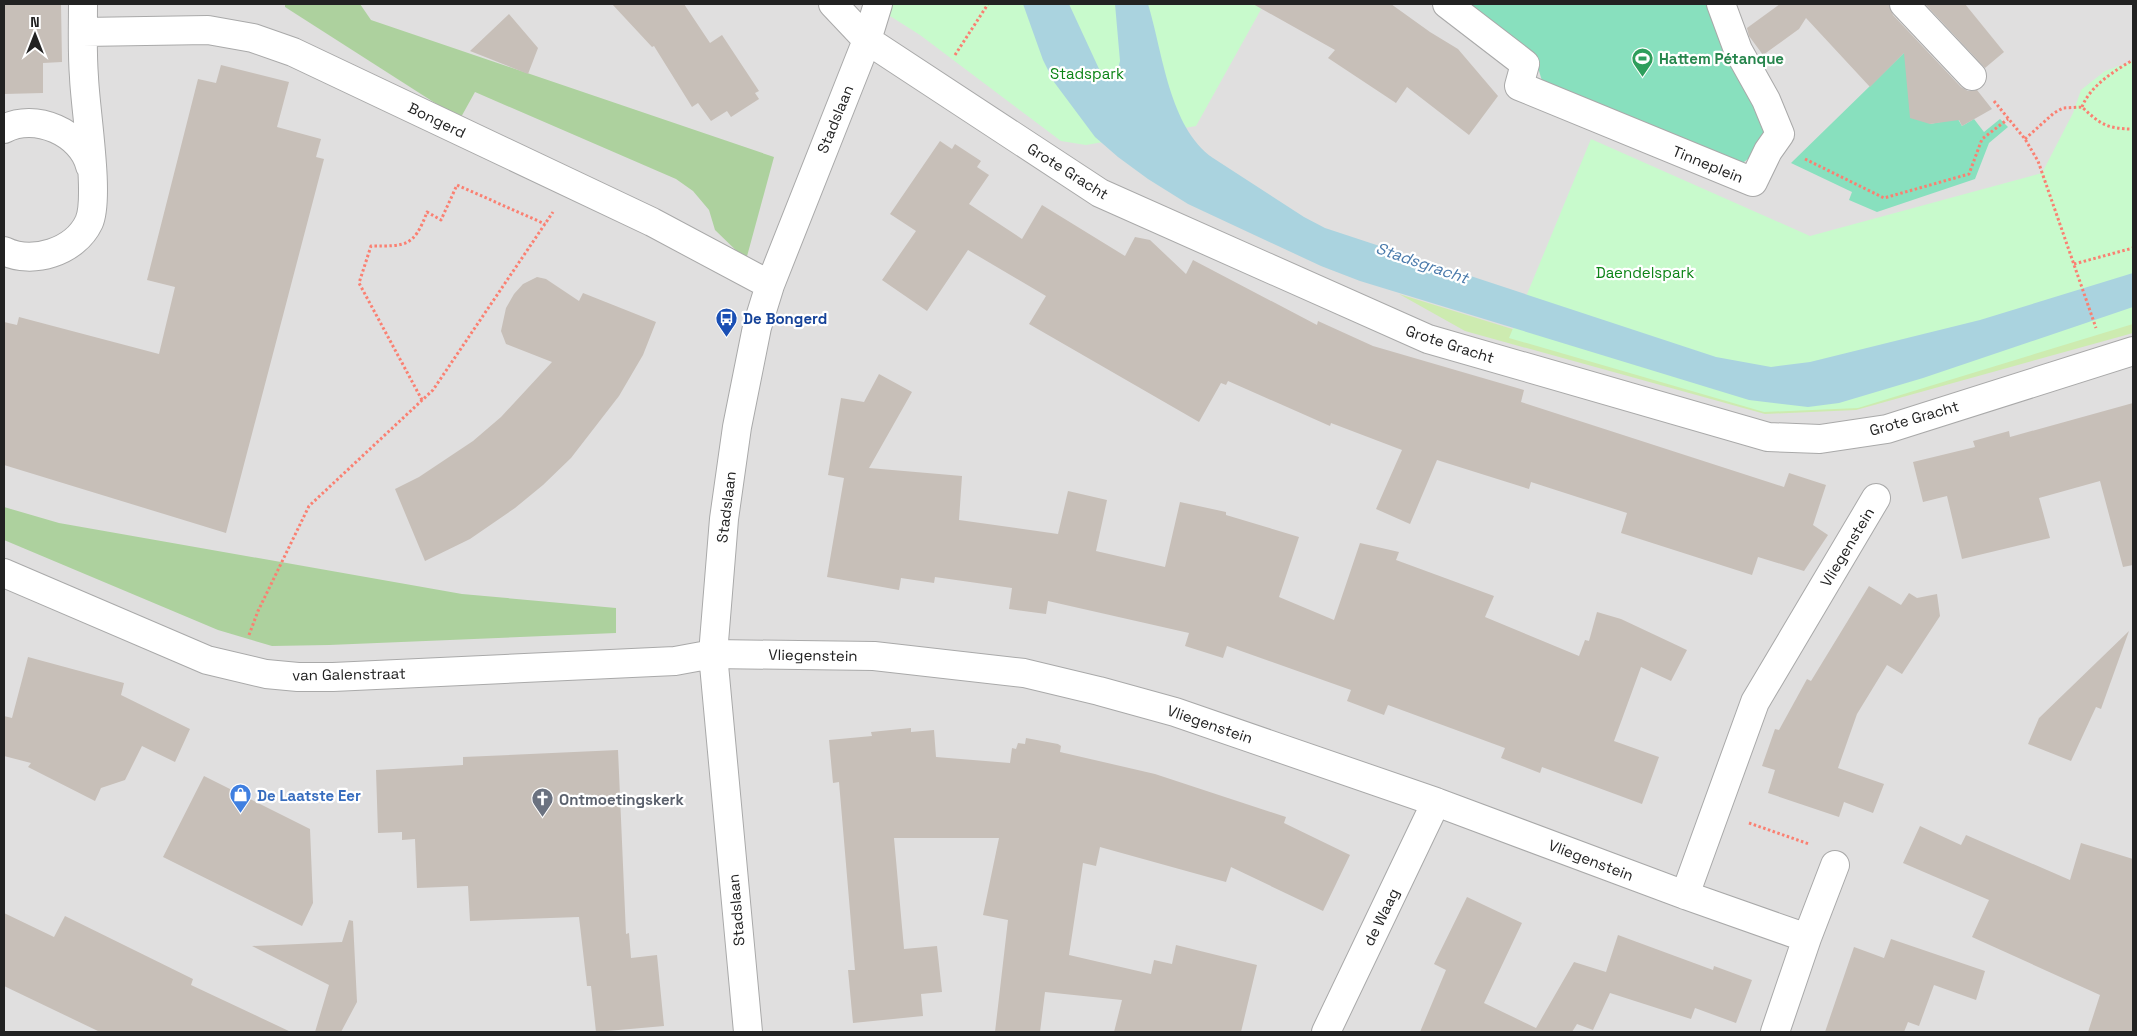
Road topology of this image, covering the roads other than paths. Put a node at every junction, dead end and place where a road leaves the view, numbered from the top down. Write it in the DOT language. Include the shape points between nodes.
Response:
graph roads {
  1 [pos="83,4"];
  2 [pos="833,4"];
  3 [pos="878,4"];
  4 [pos="1427,4"];
  5 [pos="1447,4"];
  6 [pos="1721,4"];
  7 [pos="1904,4"];
  8 [pos="83,32"];
  9 [pos="866,40"];
  10 [pos="1522,72"];
  11 [pos="1972,76"];
  12 [pos="4,129"];
  13 [pos="92,175"];
  14 [pos="4,251"];
  15 [pos="770,285"];
  16 [pos="2133,351"];
  17 [pos="1876,498"];
  18 [pos="4,573"];
  19 [pos="713,654"];
  20 [pos="1436,802"];
  21 [pos="1835,865"];
  22 [pos="1685,895"];
  23 [pos="1807,938"];
  24 [pos="748,1032"];
  25 [pos="1326,1032"];
  26 [pos="1775,1032"];
  1 -- 8 [label="street"];
  2 -- 9 [label="street, Grote Gracht"];
  3 -- 9 [label="street, Stadslaan"];
  4 -- 10 [label="street"];
  5 -- 10 [label="street, Tinneplein" via="1525,64"];
  6 -- 10 [label="street, Tinneplein" via="1738,50 1766,100 1780,134 1753,182 1520,86"];
  7 -- 11 [label="street"];
  8 -- 13 [label="street"];
  8 -- 15 [label="street, Bongerd" via="208,30 253,38 293,52 652,222"];
  9 -- 15 [label="street, Stadslaan"];
  9 -- 16 [label="street, Grote Gracht" via="1100,193 1428,339 1768,436 1820,439 1887,428"];
  12 -- 13 [label="street" via="32,123 51,127 72,138 87,156"];
  13 -- 14 [label="street" via="90,221 80,235 62,250 36,258 13,256"];
  15 -- 19 [label="street, Stadslaan" via="753,341 731,464"];
  17 -- 22 [label="street, Vliegenstein" via="1755,702"];
  18 -- 19 [label="street, van Galenstraat" via="184,651 236,668 298,677 675,661"];
  19 -- 20 [label="street, Vliegenstein" via="874,656 1024,673 1175,712"];
  19 -- 24 [label="street, Stadslaan"];
  20 -- 22 [label="street, Vliegenstein"];
  20 -- 25 [label="street, de Waag"];
  21 -- 23 [label="street"];
  22 -- 23 [label="street, Vliegenstein"];
  23 -- 26 [label="street"];
}
